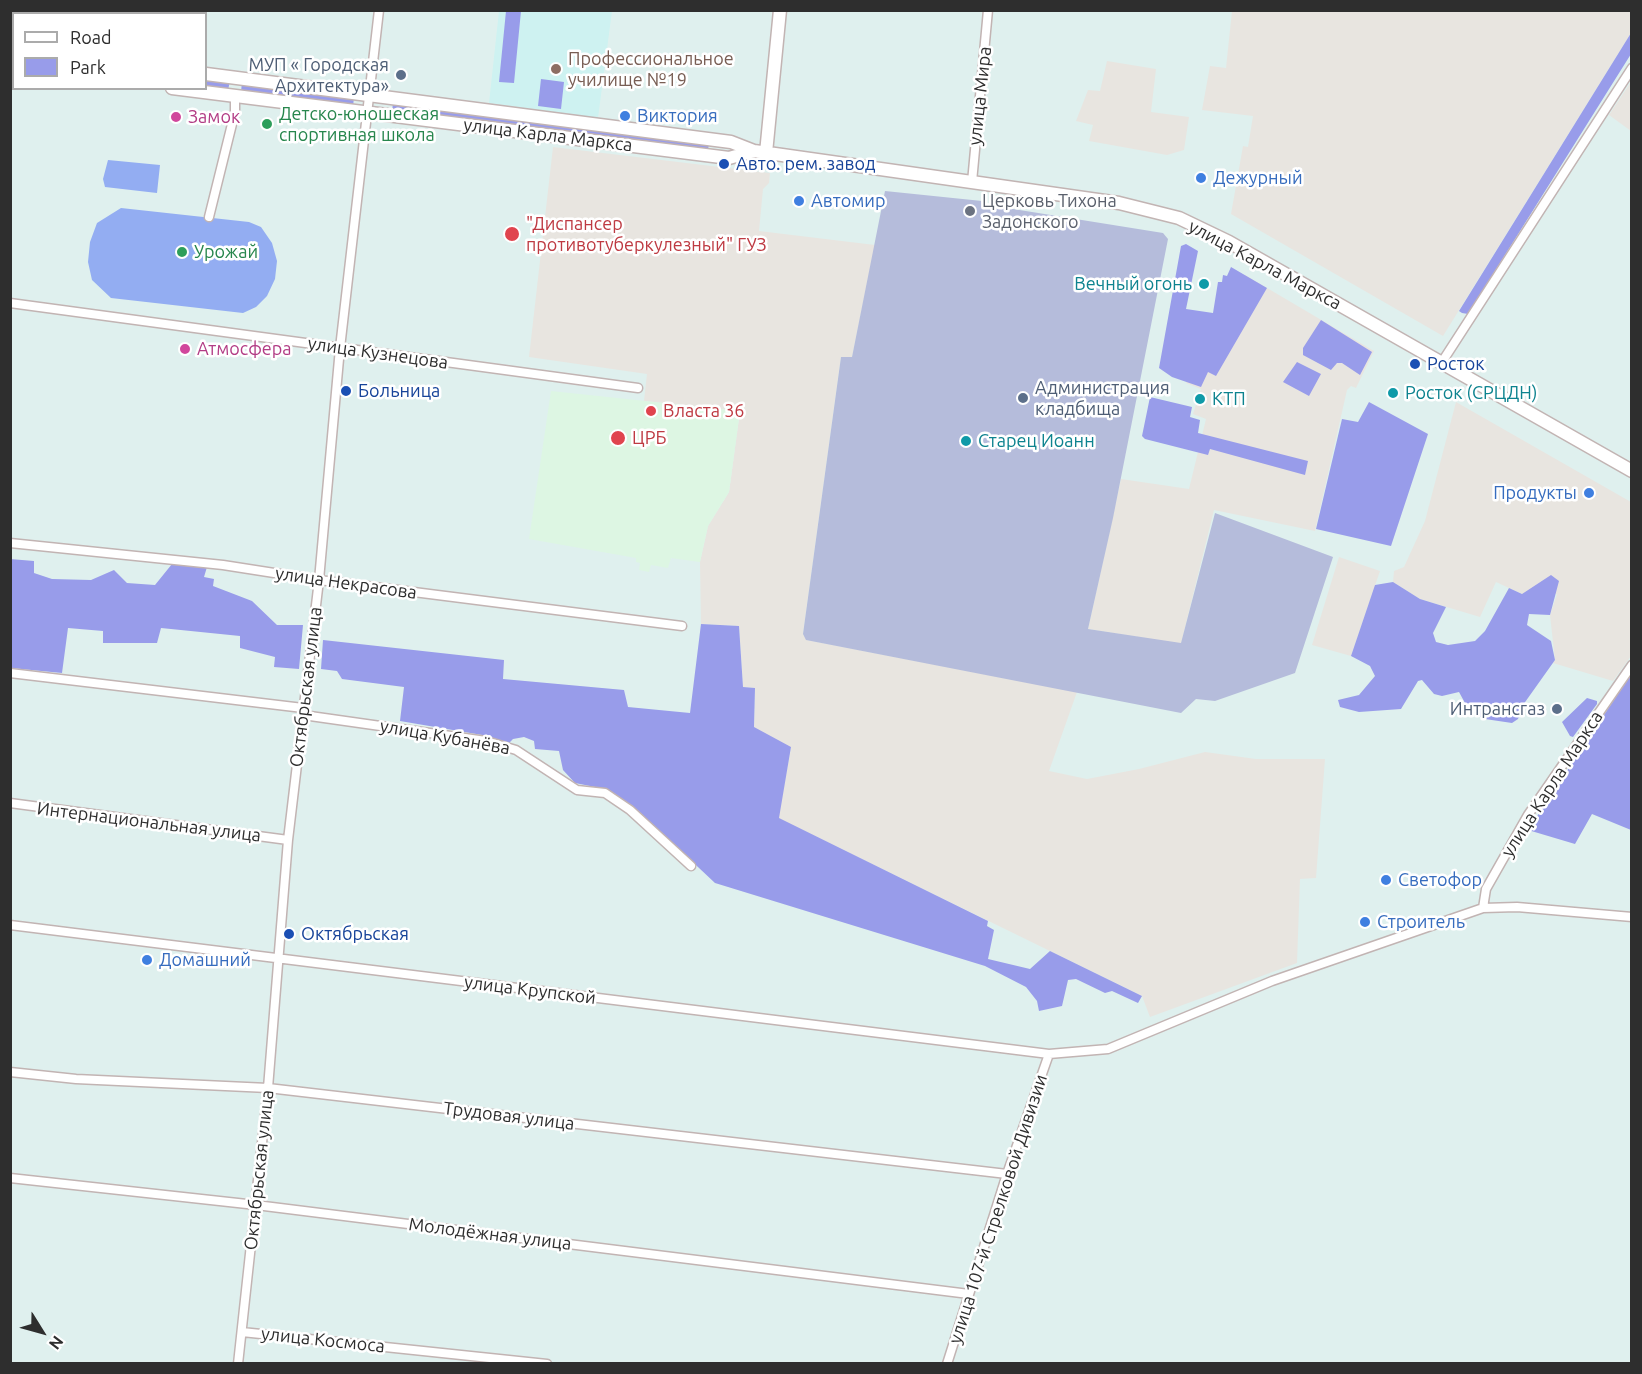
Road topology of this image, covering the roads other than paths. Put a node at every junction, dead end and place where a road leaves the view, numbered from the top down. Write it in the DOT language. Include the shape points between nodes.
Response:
graph roads {
  1 [pos="379,10"];
  2 [pos="780,10"];
  3 [pos="988,10"];
  4 [pos="1632,68"];
  5 [pos="207,74"];
  6 [pos="237,78"];
  7 [pos="188,90"];
  8 [pos="234,96"];
  9 [pos="370,96"];
  10 [pos="368,112"];
  11 [pos="760,152"];
  12 [pos="972,182"];
  13 [pos="209,217"];
  14 [pos="10,303"];
  15 [pos="340,348"];
  16 [pos="1442,362"];
  17 [pos="638,388"];
  18 [pos="1632,471"];
  19 [pos="10,543"];
  20 [pos="318,580"];
  21 [pos="682,626"];
  22 [pos="1632,665"];
  23 [pos="10,673"];
  24 [pos="303,712"];
  25 [pos="10,803"];
  26 [pos="288,840"];
  27 [pos="691,866"];
  28 [pos="1483,908"];
  29 [pos="1632,917"];
  30 [pos="10,925"];
  31 [pos="278,958"];
  32 [pos="1049,1054"];
  33 [pos="10,1072"];
  34 [pos="268,1088"];
  35 [pos="1007,1174"];
  36 [pos="10,1178"];
  37 [pos="256,1205"];
  38 [pos="969,1294"];
  39 [pos="242,1332"];
  40 [pos="238,1364"];
  41 [pos="547,1364"];
  42 [pos="947,1364"];
  1 -- 9 [label="street, Октябрьская улица"];
  2 -- 11 [label="main road"];
  3 -- 12 [label="street, улица Мира"];
  4 -- 16 [label="street"];
  5 -- 6 [label="main road, улица Карла Маркса"];
  6 -- 8 [label="main road"];
  6 -- 9 [label="main road, улица Карла Маркса"];
  7 -- 8 [label="main road, улица Карла Маркса"];
  8 -- 10 [label="main road, улица Карла Маркса"];
  8 -- 13 [label="street" via="235,112"];
  9 -- 10 [label="street, Октябрьская улица"];
  9 -- 11 [label="main road, улица Карла Маркса" via="731,142"];
  10 -- 11 [label="main road, улица Карла Маркса" via="729,158"];
  10 -- 15 [label="street, Октябрьская улица"];
  11 -- 12 [label="main road, улица Карла Маркса"];
  12 -- 16 [label="main road, улица Карла Маркса" via="1119,203 1179,218"];
  14 -- 15 [label="street, улица Кузнецова"];
  15 -- 17 [label="street, улица Кузнецова"];
  15 -- 20 [label="street, Октябрьская улица"];
  16 -- 18 [label="main road, улица Карла Маркса"];
  19 -- 20 [label="street, улица Некрасова" via="223,565"];
  20 -- 21 [label="street, улица Некрасова"];
  20 -- 24 [label="street, Октябрьская улица"];
  22 -- 28 [label="street, улица Карла Маркса" via="1528,815 1486,889"];
  23 -- 24 [label="street, улица Кубанёва"];
  24 -- 26 [label="street, Октябрьская улица"];
  24 -- 27 [label="street, улица Кубанёва" via="486,741 516,750 577,790 605,794 630,810"];
  25 -- 26 [label="street, Интернациональная улица"];
  26 -- 31 [label="street, Октябрьская улица"];
  28 -- 29 [label="street, улица Крупской" via="1517,907"];
  28 -- 32 [label="street, улица Крупской" via="1272,981 1108,1049"];
  30 -- 31 [label="street, улица Крупской"];
  31 -- 32 [label="street, улица Крупской"];
  31 -- 34 [label="street, Октябрьская улица"];
  32 -- 35 [label="street, улица 107-й Стрелковой Дивизии"];
  33 -- 34 [label="street, Трудовая улица"];
  34 -- 35 [label="street, Трудовая улица"];
  34 -- 37 [label="street, Октябрьская улица"];
  35 -- 38 [label="street, улица 107-й Стрелковой Дивизии"];
  36 -- 37 [label="street, Молодёжная улица"];
  37 -- 38 [label="street, Молодёжная улица"];
  37 -- 39 [label="street, Октябрьская улица"];
  38 -- 42 [label="street, улица 107-й Стрелковой Дивизии"];
  39 -- 40 [label="street, Октябрьская улица"];
  39 -- 41 [label="street, улица Космоса"];
}
